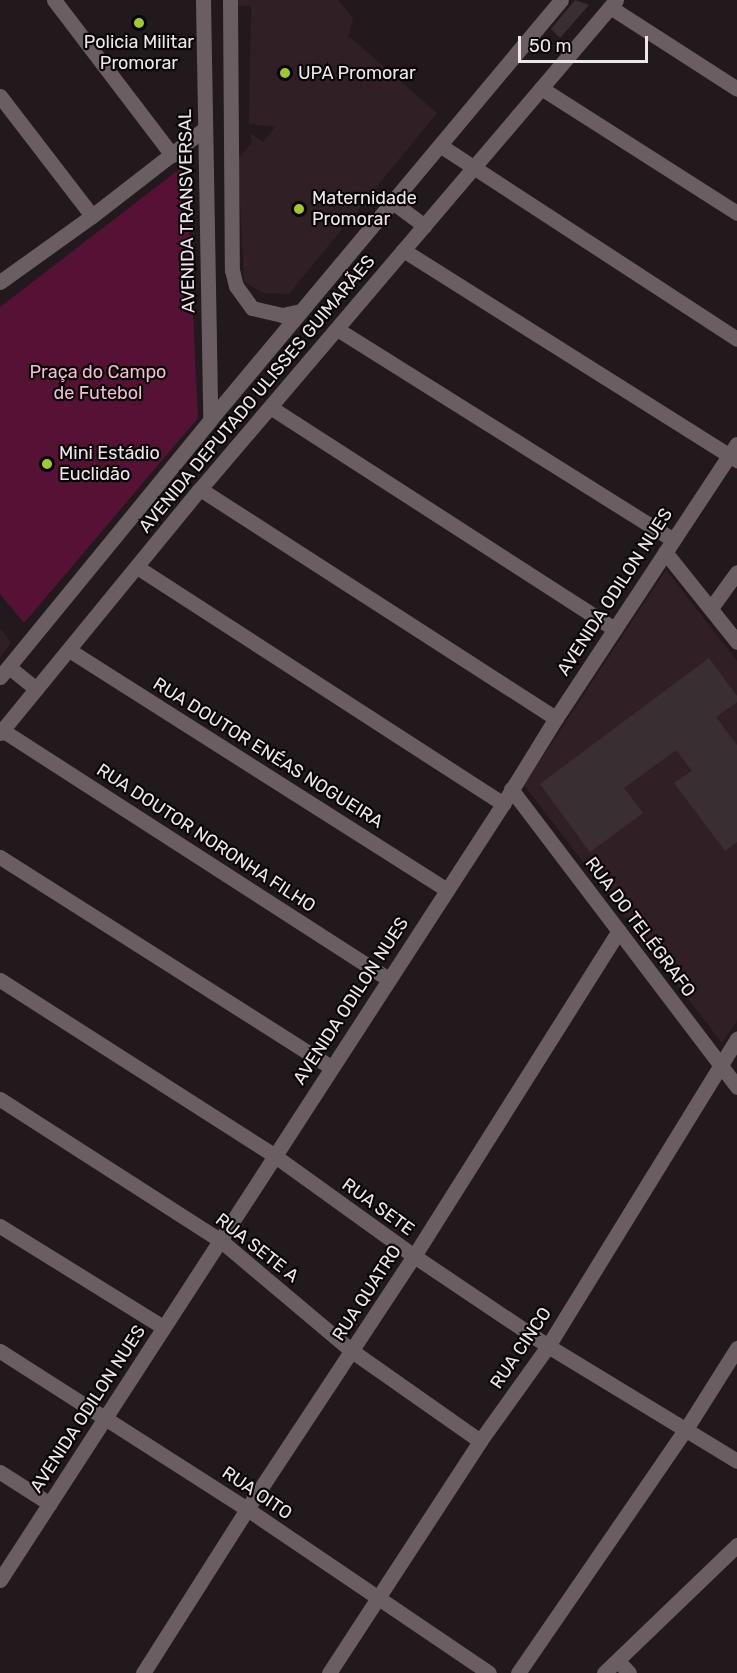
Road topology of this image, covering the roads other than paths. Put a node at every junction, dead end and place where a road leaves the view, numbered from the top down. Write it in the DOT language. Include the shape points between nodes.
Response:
graph roads {
  1 [pos="54,0"];
  2 [pos="203,0"];
  3 [pos="230,0"];
  4 [pos="561,0"];
  5 [pos="613,3"];
  6 [pos="541,88"];
  7 [pos="737,89"];
  8 [pos="0,96"];
  9 [pos="204,129"];
  10 [pos="441,146"];
  11 [pos="172,155"];
  12 [pos="473,168"];
  13 [pos="394,203"];
  14 [pos="737,213"];
  15 [pos="92,216"];
  16 [pos="424,225"];
  17 [pos="403,250"];
  18 [pos="1,280"];
  19 [pos="301,311"];
  20 [pos="337,329"];
  21 [pos="737,339"];
  22 [pos="270,406"];
  23 [pos="210,420"];
  24 [pos="735,453"];
  25 [pos="200,489"];
  26 [pos="669,546"];
  27 [pos="137,567"];
  28 [pos="737,572"];
  29 [pos="711,608"];
  30 [pos="615,629"];
  31 [pos="737,642"];
  32 [pos="69,650"];
  33 [pos="4,672"];
  34 [pos="36,689"];
  35 [pos="556,718"];
  36 [pos="1,731"];
  37 [pos="511,789"];
  38 [pos="503,804"];
  39 [pos="0,857"];
  40 [pos="446,889"];
  41 [pos="619,932"];
  42 [pos="388,979"];
  43 [pos="0,980"];
  44 [pos="737,1039"];
  45 [pos="719,1065"];
  46 [pos="331,1067"];
  47 [pos="737,1087"];
  48 [pos="0,1099"];
  49 [pos="275,1156"];
  50 [pos="0,1226"];
  51 [pos="220,1240"];
  52 [pos="414,1256"];
  53 [pos="163,1327"];
  54 [pos="548,1346"];
  55 [pos="737,1348"];
  56 [pos="0,1351"];
  57 [pos="352,1351"];
  58 [pos="104,1419"];
  59 [pos="686,1429"];
  60 [pos="480,1441"];
  61 [pos="737,1461"];
  62 [pos="0,1472"];
  63 [pos="50,1504"];
  64 [pos="247,1509"];
  65 [pos="737,1545"];
  66 [pos="0,1580"];
  67 [pos="377,1600"];
  68 [pos="618,1661"];
  69 [pos="143,1673"];
  70 [pos="329,1673"];
  71 [pos="489,1673"];
  72 [pos="519,1673"];
  73 [pos="604,1673"];
  74 [pos="629,1673"];
  1 -- 11 [label="street"];
  2 -- 9 [label="street, AVENIDA TRANSVERSAL"];
  3 -- 19 [label="street" via="232,270 236,286 252,308 282,315"];
  4 -- 10 [label="street, AVENIDA DEPUTADO ULISSES GUIMARÃES"];
  5 -- 6 [label="street, AVENIDA DEPUTADO ULISSES GUIMARÃES"];
  5 -- 7 [label="street"];
  6 -- 12 [label="street, AVENIDA DEPUTADO ULISSES GUIMARÃES"];
  6 -- 14 [label="street"];
  8 -- 15 [label="street"];
  9 -- 11 [label="street"];
  9 -- 23 [label="street, AVENIDA TRANSVERSAL"];
  10 -- 12 [label="street"];
  10 -- 13 [label="street, AVENIDA DEPUTADO ULISSES GUIMARÃES"];
  11 -- 15 [label="street"];
  12 -- 16 [label="street, AVENIDA DEPUTADO ULISSES GUIMARÃES"];
  12 -- 21 [label="street"];
  13 -- 16 [label="street"];
  13 -- 19 [label="street, AVENIDA DEPUTADO ULISSES GUIMARÃES"];
  15 -- 18 [label="street"];
  16 -- 17 [label="street, AVENIDA DEPUTADO ULISSES GUIMARÃES"];
  17 -- 20 [label="street, AVENIDA DEPUTADO ULISSES GUIMARÃES"];
  17 -- 24 [label="street"];
  19 -- 23 [label="street, AVENIDA DEPUTADO ULISSES GUIMARÃES"];
  20 -- 22 [label="street, AVENIDA DEPUTADO ULISSES GUIMARÃES"];
  20 -- 26 [label="street"];
  22 -- 25 [label="street, AVENIDA DEPUTADO ULISSES GUIMARÃES"];
  22 -- 30 [label="street"];
  23 -- 33 [label="street, AVENIDA DEPUTADO ULISSES GUIMARÃES"];
  24 -- 26 [label="street, AVENIDA ODILON NUES"];
  25 -- 27 [label="street, AVENIDA DEPUTADO ULISSES GUIMARÃES"];
  25 -- 35 [label="street"];
  26 -- 29 [label="street"];
  26 -- 30 [label="street, AVENIDA ODILON NUES"];
  27 -- 32 [label="street, AVENIDA DEPUTADO ULISSES GUIMARÃES"];
  27 -- 38 [label="street"];
  28 -- 29 [label="street"];
  29 -- 31 [label="street"];
  30 -- 35 [label="street, AVENIDA ODILON NUES"];
  32 -- 34 [label="street, AVENIDA DEPUTADO ULISSES GUIMARÃES"];
  32 -- 40 [label="street, RUA DOUTOR ENÉAS NOGUEIRA"];
  33 -- 34 [label="street"];
  34 -- 36 [label="street, AVENIDA DEPUTADO ULISSES GUIMARÃES"];
  35 -- 37 [label="street, AVENIDA ODILON NUES"];
  36 -- 42 [label="street, RUA DOUTOR NORONHA FILHO"];
  37 -- 38 [label="street, AVENIDA ODILON NUES"];
  37 -- 41 [label="street, RUA DO TELÉGRAFO"];
  38 -- 40 [label="street, AVENIDA ODILON NUES"];
  39 -- 46 [label="street"];
  40 -- 42 [label="street, AVENIDA ODILON NUES"];
  41 -- 45 [label="street, RUA DO TELÉGRAFO"];
  41 -- 52 [label="street, RUA QUATRO"];
  42 -- 46 [label="street, AVENIDA ODILON NUES"];
  43 -- 49 [label="street, RUA SETE"];
  44 -- 45 [label="street, RUA CINCO"];
  45 -- 47 [label="street, RUA DO TELÉGRAFO"];
  45 -- 54 [label="street, RUA CINCO"];
  46 -- 49 [label="street, AVENIDA ODILON NUES"];
  48 -- 51 [label="street, RUA SETE A"];
  49 -- 51 [label="street, AVENIDA ODILON NUES"];
  49 -- 52 [label="street, RUA SETE"];
  50 -- 53 [label="street"];
  51 -- 53 [label="street, AVENIDA ODILON NUES"];
  51 -- 57 [label="street, RUA SETE A"];
  52 -- 54 [label="street, RUA SETE"];
  52 -- 57 [label="street, RUA QUATRO"];
  53 -- 58 [label="street, AVENIDA ODILON NUES"];
  54 -- 59 [label="street, RUA SETE"];
  54 -- 60 [label="street, RUA CINCO"];
  55 -- 59 [label="street"];
  56 -- 58 [label="street, RUA OITO"];
  57 -- 60 [label="street, RUA SETE A"];
  57 -- 64 [label="street, RUA QUATRO"];
  58 -- 63 [label="street, AVENIDA ODILON NUES"];
  58 -- 64 [label="street, RUA OITO"];
  59 -- 61 [label="street, RUA SETE"];
  59 -- 72 [label="street"];
  60 -- 67 [label="street, RUA CINCO"];
  62 -- 63 [label="street"];
  63 -- 66 [label="street, AVENIDA ODILON NUES"];
  64 -- 67 [label="street, RUA OITO"];
  64 -- 69 [label="street, RUA QUATRO"];
  65 -- 68 [label="street"];
  67 -- 70 [label="street, RUA CINCO"];
  67 -- 71 [label="street, RUA OITO"];
  68 -- 73 [label="street"];
  68 -- 74 [label="street"];
}
